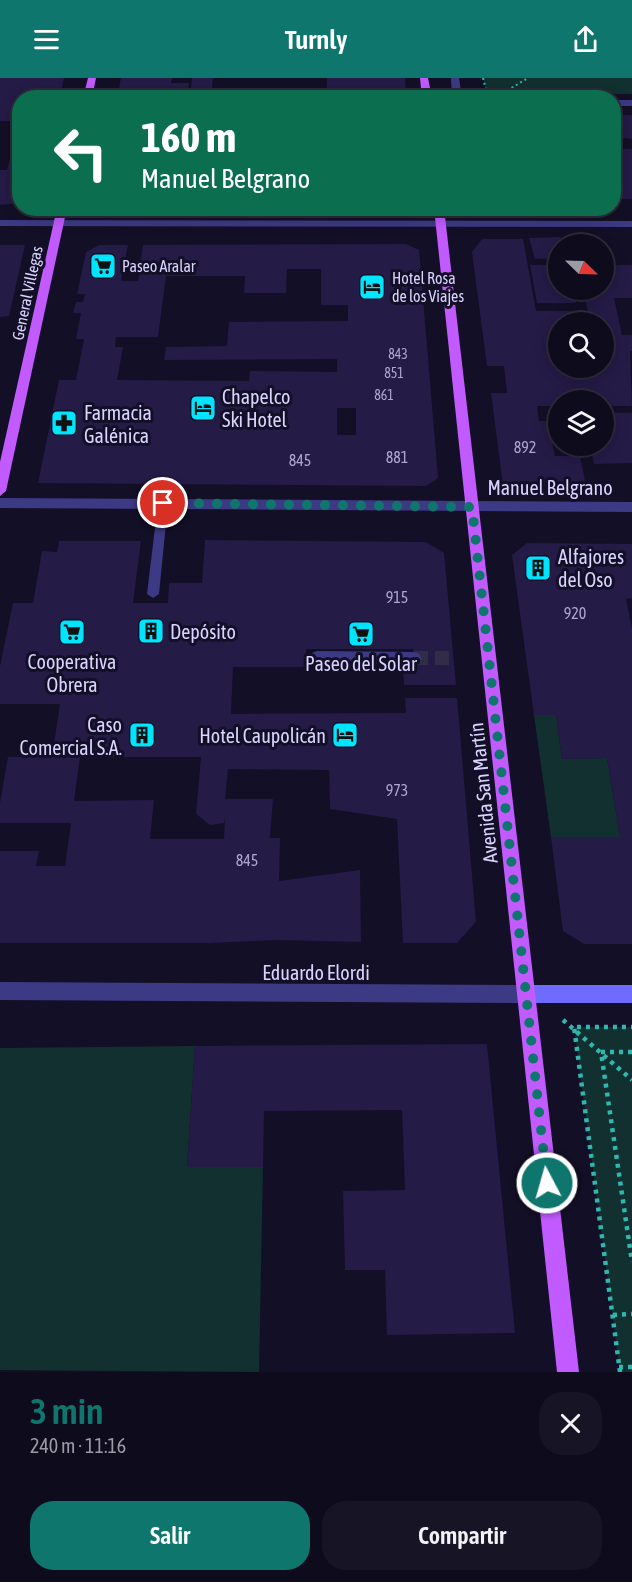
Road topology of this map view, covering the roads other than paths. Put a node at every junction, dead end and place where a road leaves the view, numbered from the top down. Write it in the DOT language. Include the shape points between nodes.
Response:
graph roads {
  1 [pos="60,216"];
  2 [pos="440,216"];
  3 [pos="0,223"];
  4 [pos="59,224"];
  5 [pos="632,224"];
  6 [pos="0,491"];
  7 [pos="0,503"];
  8 [pos="163,503"];
  9 [pos="472,507"];
  10 [pos="632,507"];
  11 [pos="153,594"];
  12 [pos="317,657"];
  13 [pos="414,658"];
  14 [pos="0,991"];
  15 [pos="526,993"];
  16 [pos="632,994"];
  17 [pos="568,1372"];
  1 -- 4 [label="main road, General Villegas"];
  2 -- 4 [label="street"];
  2 -- 5 [label="street"];
  2 -- 9 [label="main road, Avenida San Martín"];
  3 -- 4 [label="street"];
  4 -- 6 [label="main road, General Villegas"];
  7 -- 8 [label="street, Manuel Belgrano"];
  8 -- 9 [label="street, Manuel Belgrano"];
  8 -- 11 [label="lane"];
  9 -- 10 [label="street, Manuel Belgrano"];
  9 -- 15 [label="main road, Avenida San Martín"];
  12 -- 13 [label="street"];
  14 -- 15 [label="street, Eduardo Elordi"];
  15 -- 16 [label="main road, Eduardo Elordi"];
  15 -- 17 [label="main road, Avenida San Martín"];
}
